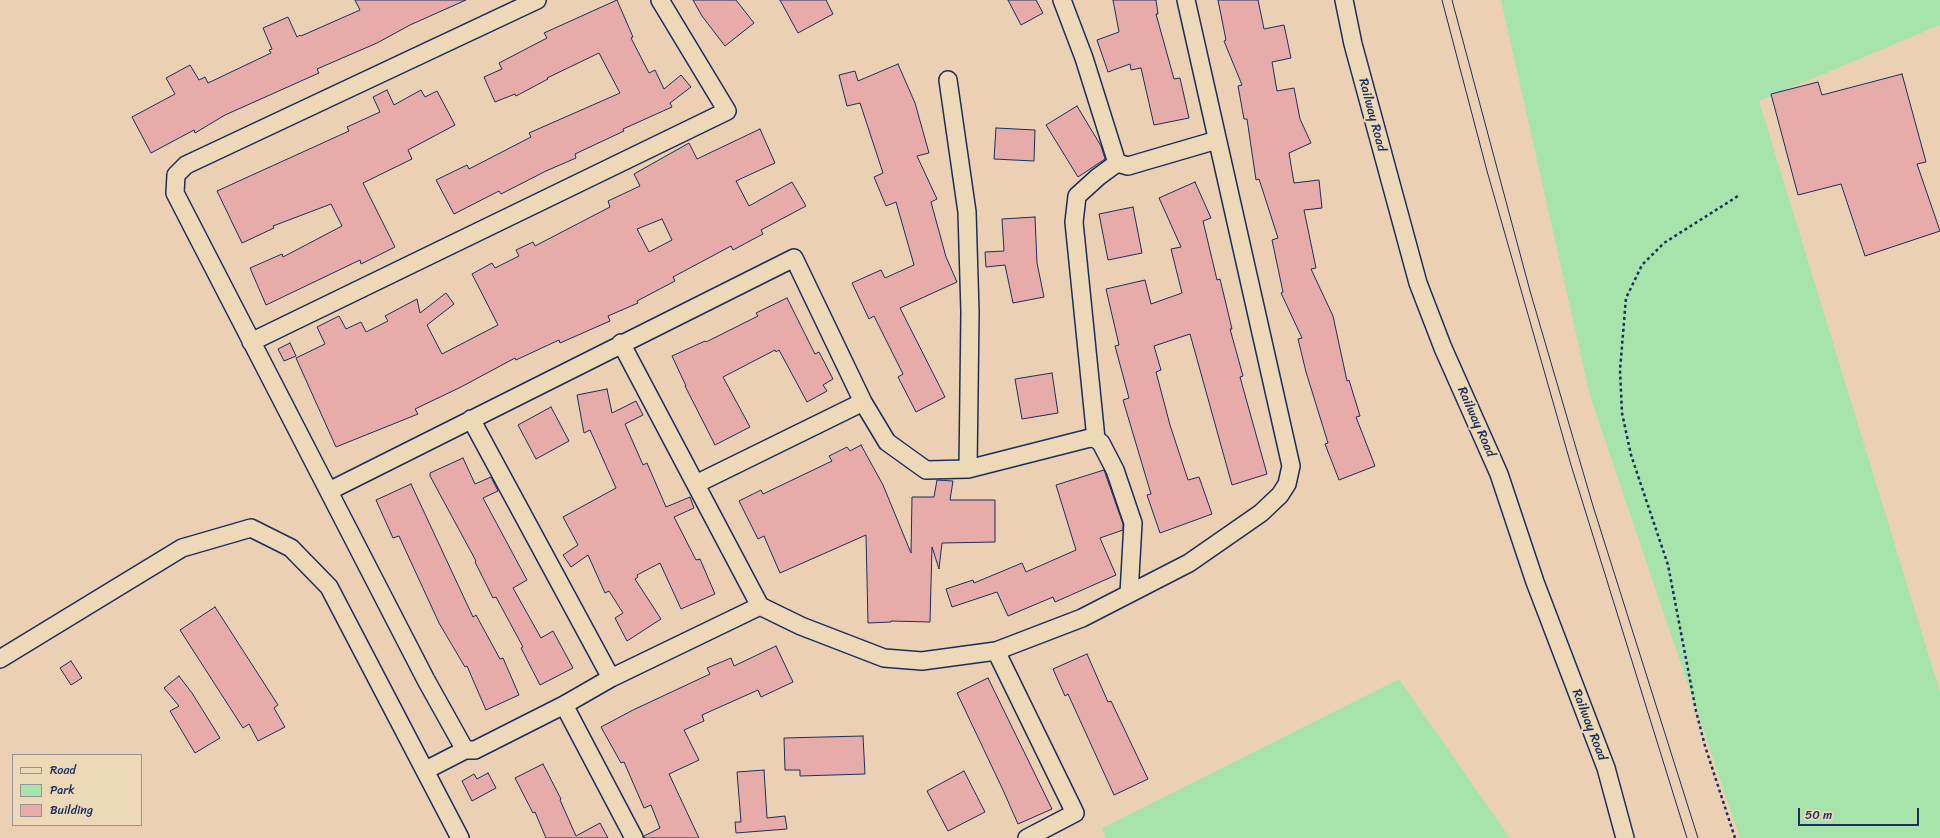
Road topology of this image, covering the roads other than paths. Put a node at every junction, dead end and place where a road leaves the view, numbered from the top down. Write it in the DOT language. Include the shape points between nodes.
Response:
graph roads {
  1 [pos="537,0"];
  2 [pos="660,0"];
  3 [pos="1062,0"];
  4 [pos="1186,0"];
  5 [pos="1344,0"];
  6 [pos="948,80"];
  7 [pos="1217,140"];
  8 [pos="1117,163"];
  9 [pos="250,342"];
  10 [pos="621,343"];
  11 [pos="863,402"];
  12 [pos="471,419"];
  13 [pos="1096,439"];
  14 [pos="968,469"];
  15 [pos="696,484"];
  16 [pos="329,491"];
  17 [pos="1129,594"];
  18 [pos="760,606"];
  19 [pos="996,650"];
  20 [pos="0,659"];
  21 [pos="611,678"];
  22 [pos="564,705"];
  23 [pos="465,750"];
  24 [pos="426,770"];
  25 [pos="460,838"];
  26 [pos="634,838"];
  27 [pos="1027,838"];
  28 [pos="1625,838"];
  1 -- 9 [label="street" via="186,165 176,175 175,193"];
  2 -- 9 [label="street" via="727,111"];
  3 -- 8 [label="street" via="1084,58"];
  4 -- 7 [label="street"];
  5 -- 28 [label="street, Railway Road" via="1353,44 1418,283 1443,348 1499,474 1535,582 1606,768"];
  6 -- 14 [label="street" via="967,212 970,312"];
  7 -- 8 [label="street" via="1128,166"];
  7 -- 17 [label="street" via="1291,466 1287,484 1280,495 1261,513 1189,563"];
  8 -- 13 [label="street" via="1077,196 1074,222"];
  9 -- 16 [label="street"];
  10 -- 11 [label="street" via="766,274 794,258"];
  10 -- 12 [label="street"];
  10 -- 15 [label="street"];
  11 -- 14 [label="street" via="887,442 926,470"];
  11 -- 15 [label="street"];
  12 -- 16 [label="street"];
  12 -- 21 [label="street"];
  13 -- 14 [label="street" via="1090,438"];
  13 -- 17 [label="street" via="1101,443 1115,470 1133,523"];
  15 -- 18 [label="street"];
  16 -- 23 [label="street"];
  17 -- 19 [label="street" via="1082,618"];
  18 -- 19 [label="street" via="800,626 884,658 922,661"];
  18 -- 21 [label="street"];
  19 -- 27 [label="street" via="1075,813"];
  20 -- 24 [label="street" via="182,548 251,528 291,548 329,588"];
  21 -- 22 [label="street"];
  22 -- 23 [label="street" via="476,750"];
  22 -- 26 [label="street"];
  23 -- 24 [label="street"];
  24 -- 25 [label="street"];
}
